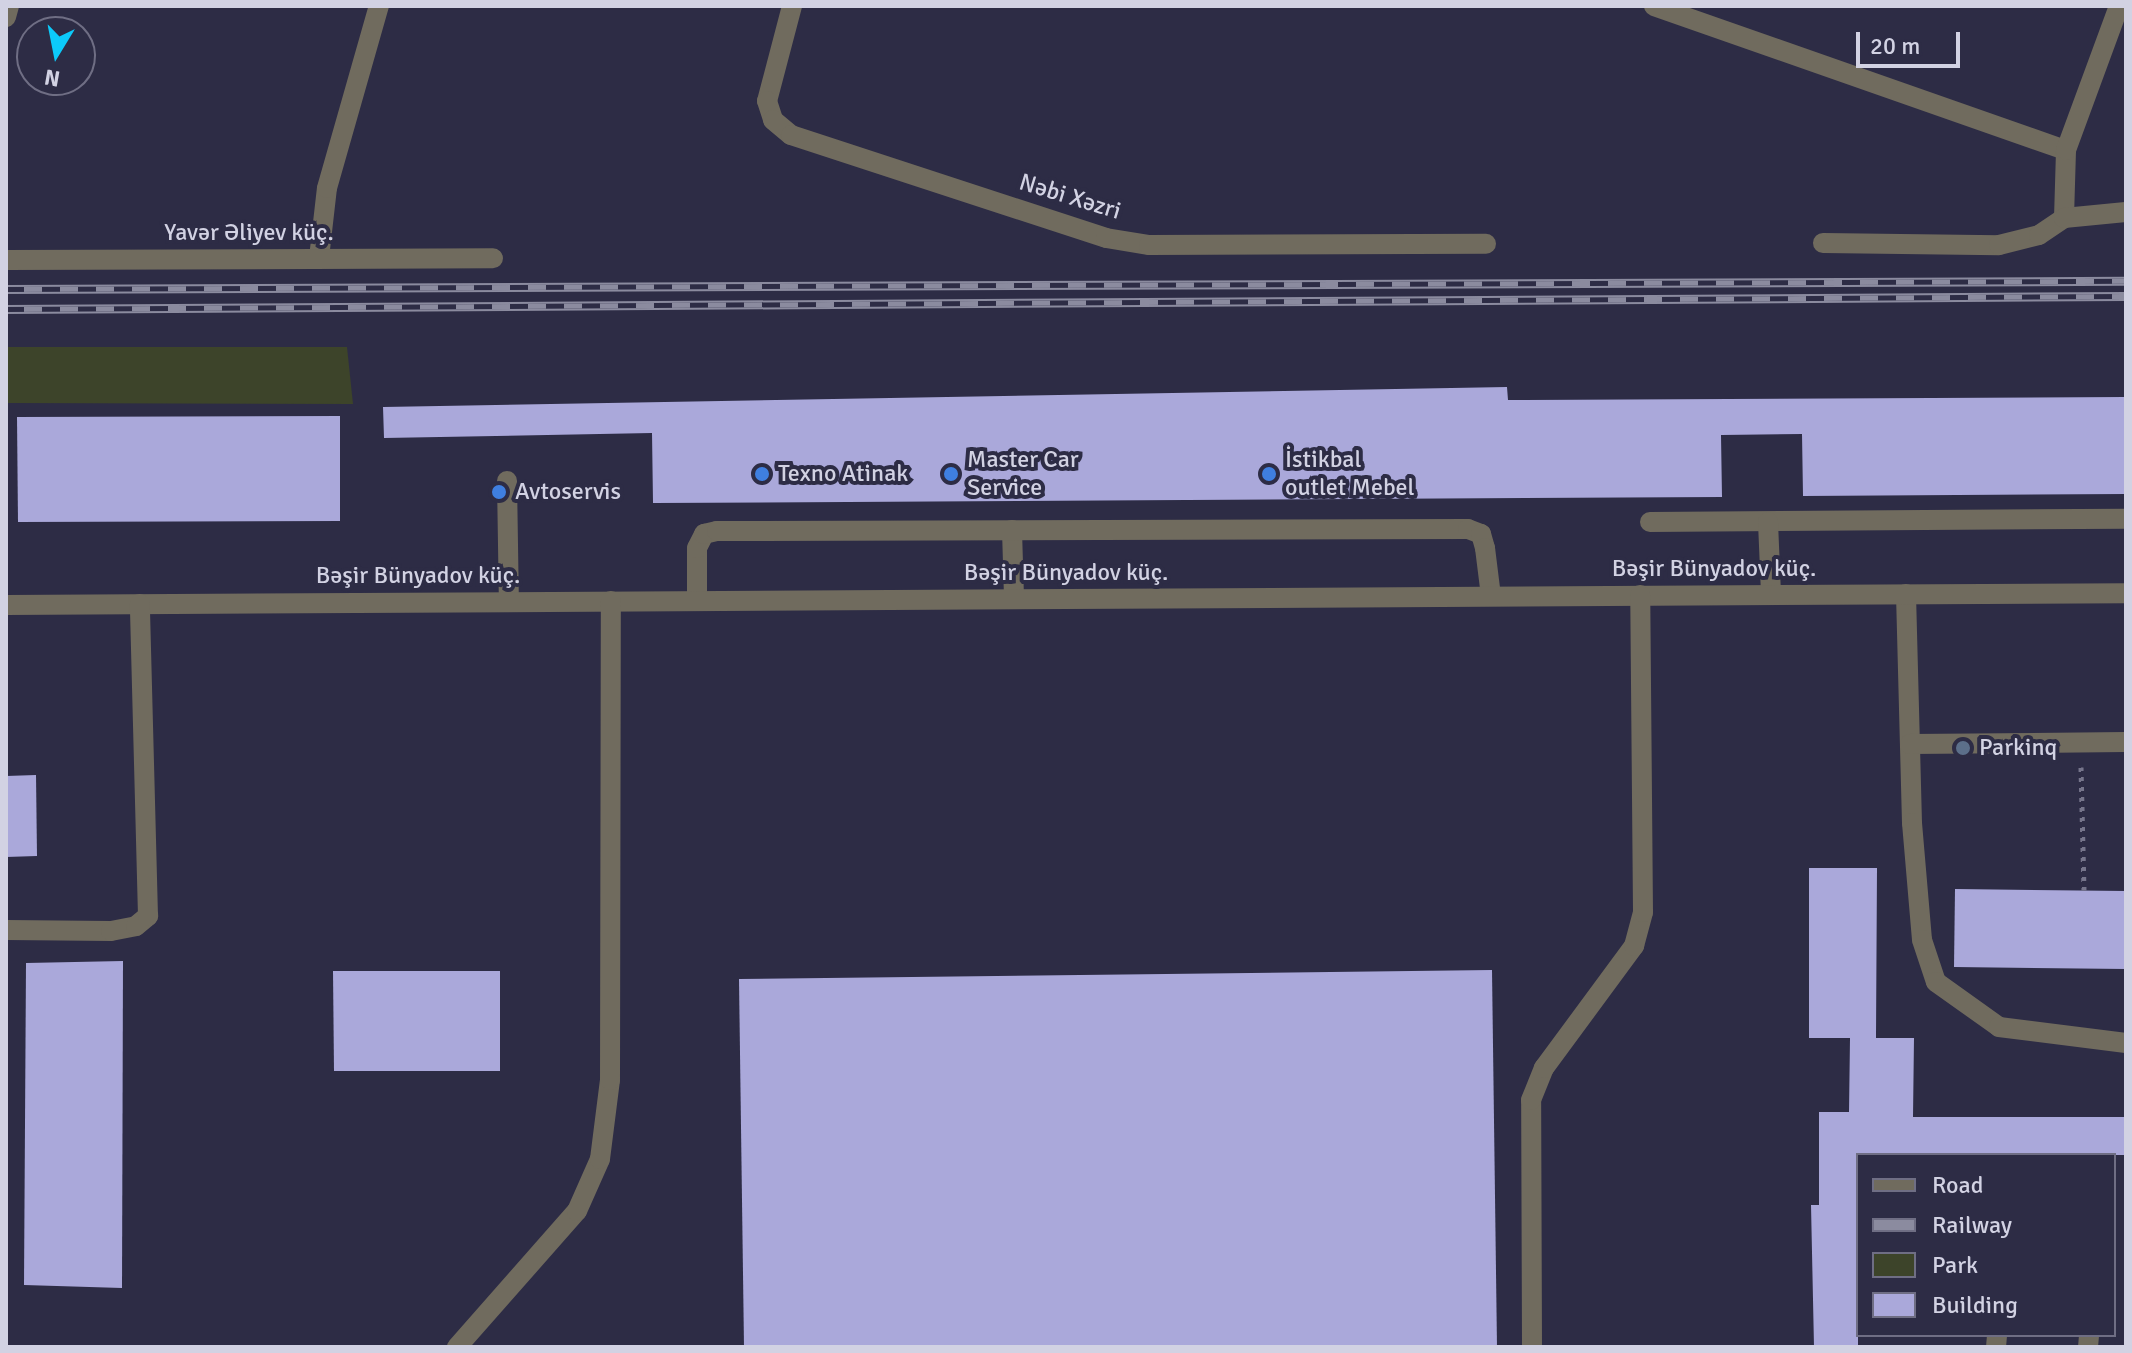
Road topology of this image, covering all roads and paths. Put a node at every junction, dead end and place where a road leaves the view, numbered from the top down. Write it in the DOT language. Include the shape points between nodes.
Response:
graph roads {
  1 [pos="9,6"];
  2 [pos="379,6"];
  3 [pos="792,6"];
  4 [pos="1654,6"];
  5 [pos="2119,6"];
  6 [pos="6,17"];
  7 [pos="2066,150"];
  8 [pos="2126,212"];
  9 [pos="2064,218"];
  10 [pos="1823,243"];
  11 [pos="1486,244"];
  12 [pos="319,258"];
  13 [pos="493,258"];
  14 [pos="6,260"];
  15 [pos="507,481"];
  16 [pos="2126,519"];
  17 [pos="1650,522"];
  18 [pos="1768,522"];
  19 [pos="1012,530"];
  20 [pos="2126,593"];
  21 [pos="1906,594"];
  22 [pos="1640,595"];
  23 [pos="1771,595"];
  24 [pos="1491,596"];
  25 [pos="1014,599"];
  26 [pos="611,601"];
  27 [pos="697,601"];
  28 [pos="509,602"];
  29 [pos="140,604"];
  30 [pos="6,605"];
  31 [pos="2080,742"];
  32 [pos="2126,742"];
  33 [pos="1910,744"];
  34 [pos="2084,890"];
  35 [pos="6,930"];
  36 [pos="2126,1043"];
  37 [pos="457,1347"];
  38 [pos="1532,1347"];
  1 -- 6 [label="street"];
  2 -- 12 [label="street" via="327,188"];
  3 -- 11 [label="street, Nəbi Xəzri" via="767,101 773,120 791,135 1106,238 1149,245"];
  4 -- 7 [label="street"];
  5 -- 7 [label="street"];
  7 -- 9 [label="street"];
  8 -- 9 [label="street"];
  9 -- 10 [label="street" via="2039,235 1999,245"];
  12 -- 13 [label="street, Yavər Əliyev küç."];
  12 -- 14 [label="street, Yavər Əliyev küç."];
  15 -- 28 [label="street"];
  16 -- 18 [label="street"];
  17 -- 18 [label="street"];
  18 -- 23 [label="street"];
  19 -- 24 [label="street" via="1468,529 1481,534"];
  19 -- 25 [label="street"];
  19 -- 27 [label="street" via="717,531 704,534 697,548"];
  20 -- 21 [label="street, Bəşir Bünyadov küç."];
  21 -- 23 [label="street, Bəşir Bünyadov küç."];
  21 -- 33 [label="street"];
  22 -- 23 [label="street, Bəşir Bünyadov küç."];
  22 -- 24 [label="street, Bəşir Bünyadov küç."];
  22 -- 38 [label="street" via="1643,912 1634,946 1544,1068 1531,1100"];
  24 -- 25 [label="street, Bəşir Bünyadov küç."];
  25 -- 27 [label="street, Bəşir Bünyadov küç."];
  26 -- 27 [label="street, Bəşir Bünyadov küç."];
  26 -- 28 [label="street, Bəşir Bünyadov küç."];
  26 -- 37 [label="street" via="610,1080 600,1159 577,1211"];
  28 -- 29 [label="street, Bəşir Bünyadov küç."];
  29 -- 30 [label="street, Bəşir Bünyadov küç."];
  29 -- 35 [label="street" via="148,916 136,926 111,931"];
  31 -- 32 [label="street"];
  31 -- 33 [label="street"];
  31 -- 34 [label="path"];
  33 -- 36 [label="street" via="1922,940 1936,982 1999,1027"];
}
